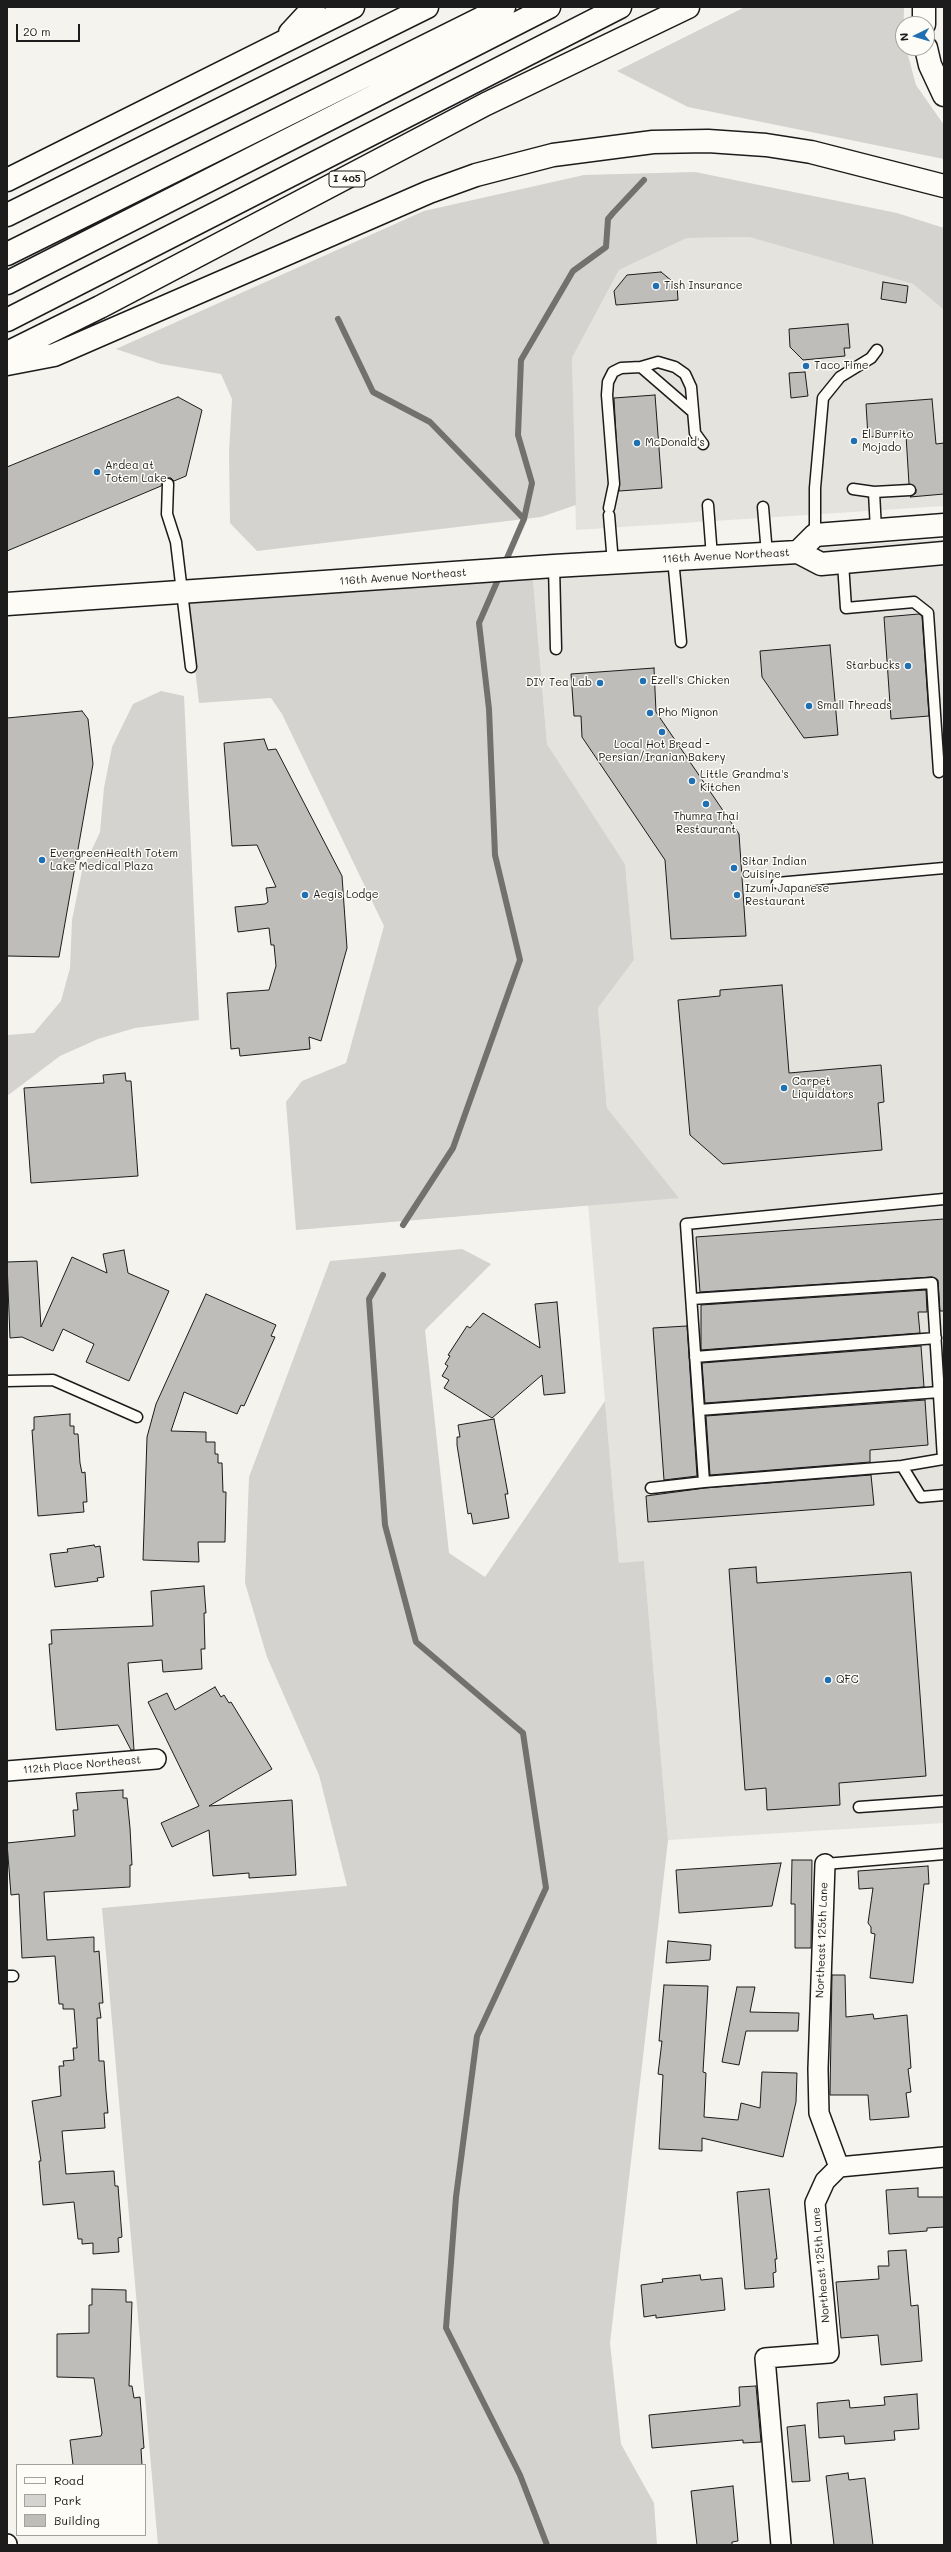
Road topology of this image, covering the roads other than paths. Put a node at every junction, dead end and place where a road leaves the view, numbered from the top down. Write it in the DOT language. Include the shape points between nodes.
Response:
graph roads {
  1 [pos="314,7"];
  2 [pos="353,7"];
  3 [pos="427,7"];
  4 [pos="504,7"];
  5 [pos="548,7"];
  6 [pos="620,7"];
  7 [pos="688,7"];
  8 [pos="283,41"];
  9 [pos="928,56"];
  10 [pos="944,95"];
  11 [pos="7,180"];
  12 [pos="944,186"];
  13 [pos="7,215"];
  14 [pos="7,254"];
  15 [pos="7,283"];
  16 [pos="7,320"];
  17 [pos="877,350"];
  18 [pos="7,353"];
  19 [pos="7,364"];
  20 [pos="641,367"];
  21 [pos="693,412"];
  22 [pos="703,444"];
  23 [pos="168,484"];
  24 [pos="853,489"];
  25 [pos="910,490"];
  26 [pos="874,492"];
  27 [pos="708,505"];
  28 [pos="763,507"];
  29 [pos="944,525"];
  30 [pos="876,530"];
  31 [pos="815,535"];
  32 [pos="798,552"];
  33 [pos="944,553"];
  34 [pos="767,554"];
  35 [pos="712,557"];
  36 [pos="673,559"];
  37 [pos="843,562"];
  38 [pos="614,564"];
  39 [pos="551,566"];
  40 [pos="189,591"];
  41 [pos="7,604"];
  42 [pos="681,642"];
  43 [pos="556,649"];
  44 [pos="191,667"];
  45 [pos="939,772"];
  46 [pos="944,868"];
  47 [pos="777,883"];
  48 [pos="944,1199"];
  49 [pos="692,1299"];
  50 [pos="936,1338"];
  51 [pos="695,1357"];
  52 [pos="7,1381"];
  53 [pos="939,1392"];
  54 [pos="699,1410"];
  55 [pos="137,1418"];
  56 [pos="902,1466"];
  57 [pos="704,1482"];
  58 [pos="651,1488"];
  59 [pos="944,1495"];
  60 [pos="156,1760"];
  61 [pos="7,1771"];
  62 [pos="944,1800"];
  63 [pos="860,1807"];
  64 [pos="944,1854"];
  65 [pos="825,1864"];
  66 [pos="944,2157"];
  67 [pos="839,2167"];
  68 [pos="781,2545"];
  1 -- 8 [label="main road"];
  2 -- 8 [label="main road"];
  3 -- 13 [label="main road"];
  4 -- 14 [label="main road"];
  5 -- 15 [label="main road"];
  6 -- 16 [label="main road, I 405"];
  7 -- 18 [label="main road, I 405" via="486,104 107,304"];
  8 -- 11 [label="main road"];
  9 -- 10 [label="main road"];
  12 -- 19 [label="main road" via="811,152 766,145 708,141 653,142 552,154 476,175 429,192 54,355"];
  17 -- 31 [label="lane" via="871,358 840,377 823,398 815,488"];
  20 -- 21 [label="lane"];
  20 -- 21 [label="lane" via="658,362 675,367 685,374 691,387"];
  20 -- 38 [label="lane" via="621,368 613,372 608,382 614,484 609,512"];
  21 -- 22 [label="lane" via="695,433"];
  23 -- 40 [label="lane" via="167,514"];
  24 -- 26 [label="lane"];
  25 -- 26 [label="lane"];
  26 -- 30 [label="lane"];
  27 -- 35 [label="lane"];
  28 -- 34 [label="lane"];
  29 -- 30 [label="main road"];
  30 -- 31 [label="main road"];
  31 -- 32 [label="main road, 116th Avenue Northeast"];
  32 -- 34 [label="main road, 116th Avenue Northeast"];
  32 -- 37 [label="main road, 116th Avenue Northeast" via="822,564"];
  33 -- 37 [label="main road, 116th Avenue Northeast"];
  34 -- 35 [label="main road, 116th Avenue Northeast"];
  35 -- 36 [label="main road, 116th Avenue Northeast"];
  36 -- 38 [label="main road, 116th Avenue Northeast"];
  36 -- 42 [label="lane"];
  37 -- 45 [label="lane" via="846,608 914,602 928,613"];
  38 -- 39 [label="main road, 116th Avenue Northeast"];
  39 -- 40 [label="main road, 116th Avenue Northeast"];
  39 -- 43 [label="lane"];
  40 -- 41 [label="main road, 116th Avenue Northeast"];
  40 -- 44 [label="lane"];
  46 -- 47 [label="lane"];
  48 -- 49 [label="lane" via="686,1224"];
  49 -- 50 [label="lane" via="932,1283"];
  49 -- 51 [label="lane"];
  50 -- 51 [label="lane"];
  50 -- 53 [label="lane"];
  51 -- 54 [label="lane"];
  52 -- 55 [label="lane" via="54,1380"];
  53 -- 54 [label="lane"];
  53 -- 56 [label="lane" via="943,1459"];
  54 -- 57 [label="lane"];
  56 -- 57 [label="lane"];
  56 -- 59 [label="lane" via="921,1497"];
  57 -- 58 [label="lane"];
  60 -- 61 [label="street, 112th Place Northeast"];
  62 -- 63 [label="lane"];
  64 -- 65 [label="lane"];
  65 -- 67 [label="street, Northeast 125th Lane" via="818,2069 819,2113"];
  66 -- 67 [label="street"];
  67 -- 68 [label="street, Northeast 125th Lane" via="825,2181 816,2203 828,2353 765,2358"];
}
